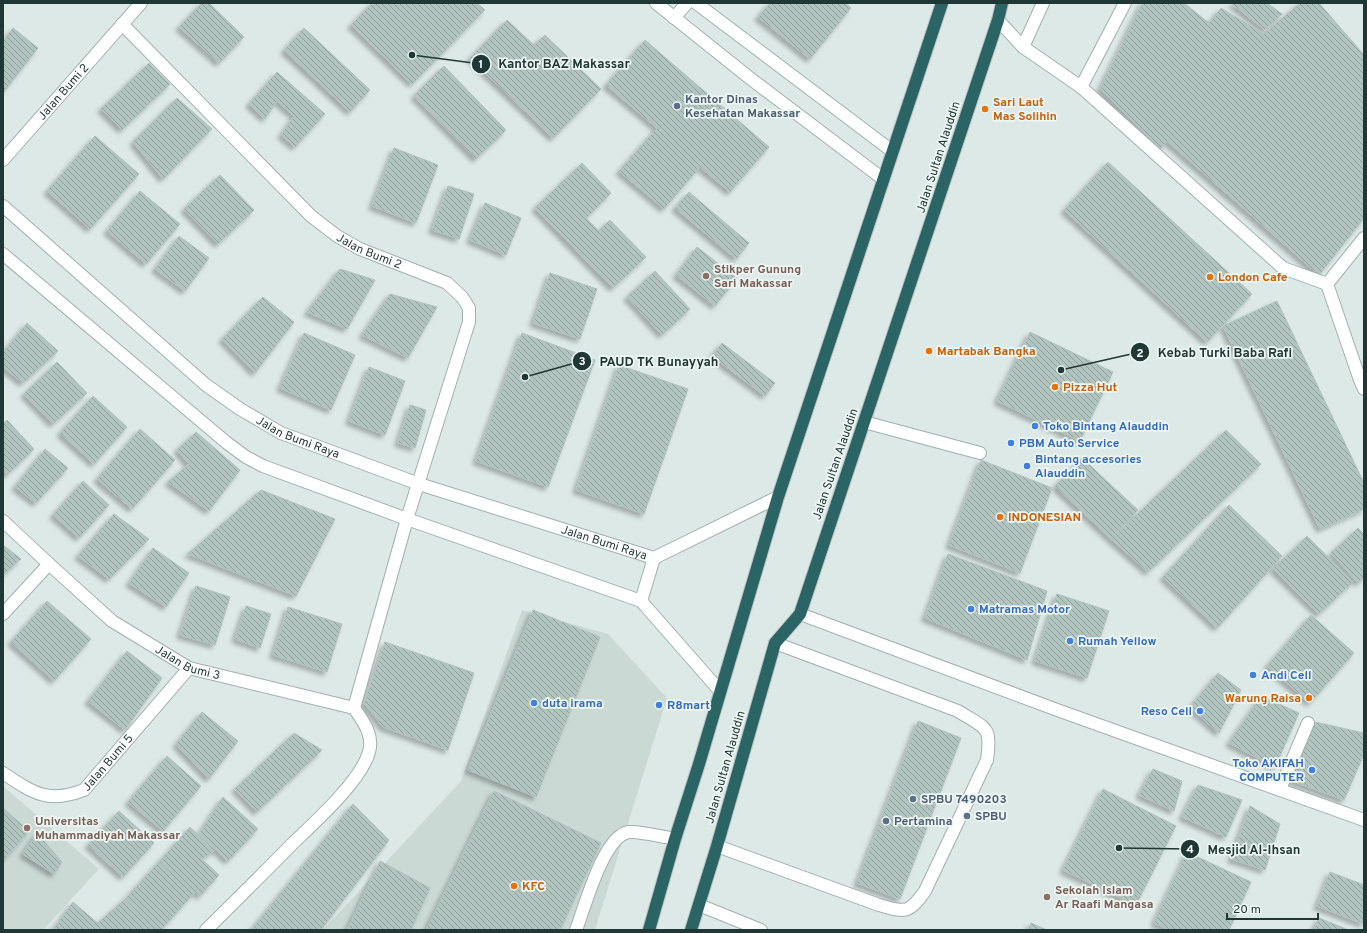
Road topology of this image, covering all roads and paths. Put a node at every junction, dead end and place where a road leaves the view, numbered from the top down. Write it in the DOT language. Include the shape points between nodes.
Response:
graph roads {
  1 [pos="142,3"];
  2 [pos="656,3"];
  3 [pos="687,3"];
  4 [pos="696,3"];
  5 [pos="942,3"];
  6 [pos="1002,3"];
  7 [pos="1043,3"];
  8 [pos="1125,3"];
  9 [pos="674,18"];
  10 [pos="998,20"];
  11 [pos="122,24"];
  12 [pos="1023,48"];
  13 [pos="1081,87"];
  14 [pos="892,151"];
  15 [pos="3,160"];
  16 [pos="883,179"];
  17 [pos="3,206"];
  18 [pos="1364,238"];
  19 [pos="3,254"];
  20 [pos="1327,284"];
  21 [pos="1364,389"];
  22 [pos="864,422"];
  23 [pos="980,453"];
  24 [pos="419,484"];
  25 [pos="778,497"];
  26 [pos="407,519"];
  27 [pos="3,521"];
  28 [pos="654,558"];
  29 [pos="49,564"];
  30 [pos="641,601"];
  31 [pos="3,614"];
  32 [pos="800,614"];
  33 [pos="775,643"];
  34 [pos="189,668"];
  35 [pos="720,691"];
  36 [pos="354,708"];
  37 [pos="1308,723"];
  38 [pos="3,773"];
  39 [pos="1280,790"];
  40 [pos="1364,820"];
  41 [pos="675,839"];
  42 [pos="717,846"];
  43 [pos="699,905"];
  44 [pos="206,930"];
  45 [pos="576,930"];
  46 [pos="649,930"];
  47 [pos="691,930"];
  48 [pos="761,930"];
  1 -- 11 [label="street, Jalan Bumi 2"];
  2 -- 9 [label="street"];
  3 -- 9 [label="street"];
  4 -- 14 [label="street"];
  5 -- 14 [label="highway"];
  6 -- 10 [label="highway, Jalan Sultan Alauddin"];
  7 -- 12 [label="street"];
  8 -- 13 [label="street"];
  9 -- 16 [label="street"];
  10 -- 12 [label="street"];
  10 -- 22 [label="highway, Jalan Sultan Alauddin"];
  11 -- 15 [label="street, Jalan Bumi 2"];
  11 -- 24 [label="street, Jalan Bumi 2" via="311,216 337,236 447,283 462,297 469,308 469,322"];
  12 -- 13 [label="street"];
  13 -- 20 [label="street" via="1283,268"];
  14 -- 16 [label="highway"];
  16 -- 25 [label="highway"];
  17 -- 24 [label="street, Jalan Bumi Raya" via="206,385 240,409 281,433"];
  18 -- 20 [label="street"];
  19 -- 26 [label="street" via="246,457 263,466"];
  20 -- 21 [label="street"];
  22 -- 23 [label="street"];
  22 -- 32 [label="highway, Jalan Sultan Alauddin"];
  24 -- 26 [label="street, Jalan Bumi 2"];
  24 -- 28 [label="street, Jalan Bumi Raya"];
  25 -- 28 [label="street, Jalan Bumi Raya"];
  25 -- 35 [label="highway"];
  26 -- 30 [label="street"];
  26 -- 36 [label="street"];
  27 -- 29 [label="street, Jalan Bumi 3"];
  28 -- 30 [label="street, Jalan Bumi Raya"];
  29 -- 31 [label="street"];
  29 -- 34 [label="street, Jalan Bumi 3" via="112,621"];
  30 -- 35 [label="street"];
  32 -- 33 [label="highway, Jalan Sultan Alauddin"];
  32 -- 39 [label="street"];
  33 -- 42 [label="highway, Jalan Sultan Alauddin"];
  33 -- 42 [label="street" via="958,711 988,732 990,742 987,760 924,892 914,905 901,911"];
  34 -- 36 [label="street, Jalan Bumi 3"];
  34 -- 38 [label="street, Jalan Bumi 5" via="84,790 70,796 42,795 28,790"];
  35 -- 41 [label="highway"];
  36 -- 44 [label="street" via="370,735 369,751 362,767 321,816"];
  37 -- 39 [label="street"];
  39 -- 40 [label="street"];
  41 -- 45 [label="street" via="632,832 621,836 601,862"];
  41 -- 46 [label="highway"];
  42 -- 43 [label="highway, Jalan Sultan Alauddin"];
  43 -- 47 [label="highway, Jalan Sultan Alauddin"];
  43 -- 48 [label="street"];
}
